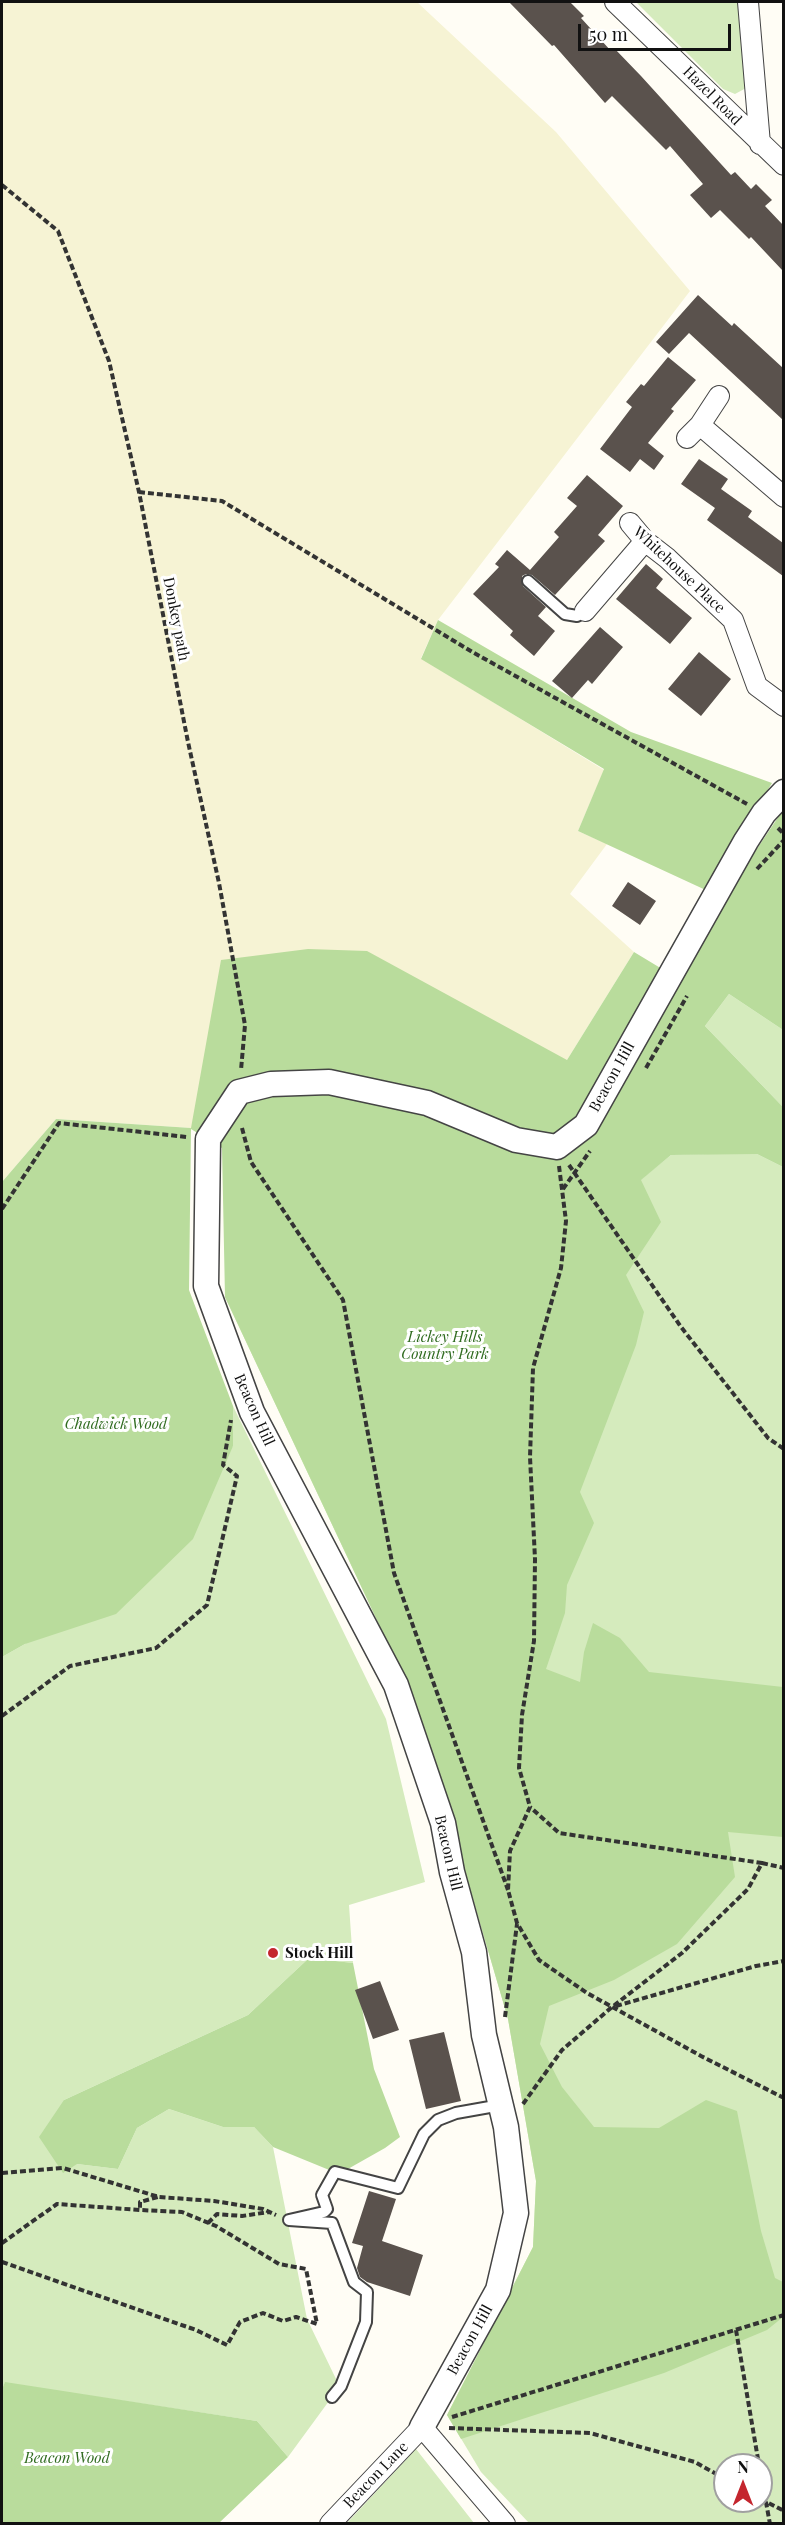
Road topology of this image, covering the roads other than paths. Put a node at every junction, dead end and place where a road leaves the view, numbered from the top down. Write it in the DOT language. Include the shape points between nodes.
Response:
graph roads {
  1 [pos="615,2"];
  2 [pos="748,2"];
  3 [pos="760,144"];
  4 [pos="783,165"];
  5 [pos="719,396"];
  6 [pos="783,497"];
  7 [pos="630,523"];
  8 [pos="645,541"];
  9 [pos="528,581"];
  10 [pos="585,611"];
  11 [pos="783,706"];
  12 [pos="775,807"];
  13 [pos="504,2116"];
  14 [pos="332,2397"];
  15 [pos="422,2427"];
  16 [pos="330,2523"];
  17 [pos="505,2523"];
  1 -- 3 [label="street, Hazel Road"];
  2 -- 3 [label="street"];
  3 -- 4 [label="street, Hazel Road"];
  5 -- 6 [label="street" via="694,431"];
  7 -- 8 [label="street, Whitehouse Place"];
  8 -- 10 [label="street"];
  8 -- 11 [label="street, Whitehouse Place" via="733,620 757,686"];
  9 -- 10 [label="lane" via="565,614 577,616"];
  12 -- 13 [label="street, Beacon Hill" via="586,1125 557,1147 516,1140 427,1103 329,1082 271,1084 239,1092 208,1139 206,1286 252,1412 396,1685 443,1823 474,1952 484,2035"];
  13 -- 14 [label="lane" via="456,2113 438,2120 424,2134 398,2188 335,2172 322,2195 327,2209 289,2220 332,2223 354,2282 367,2292 366,2322 341,2386"];
  13 -- 15 [label="street, Beacon Hill" via="516,2213 498,2290"];
  15 -- 16 [label="street, Beacon Lane"];
  15 -- 17 [label="street"];
}
